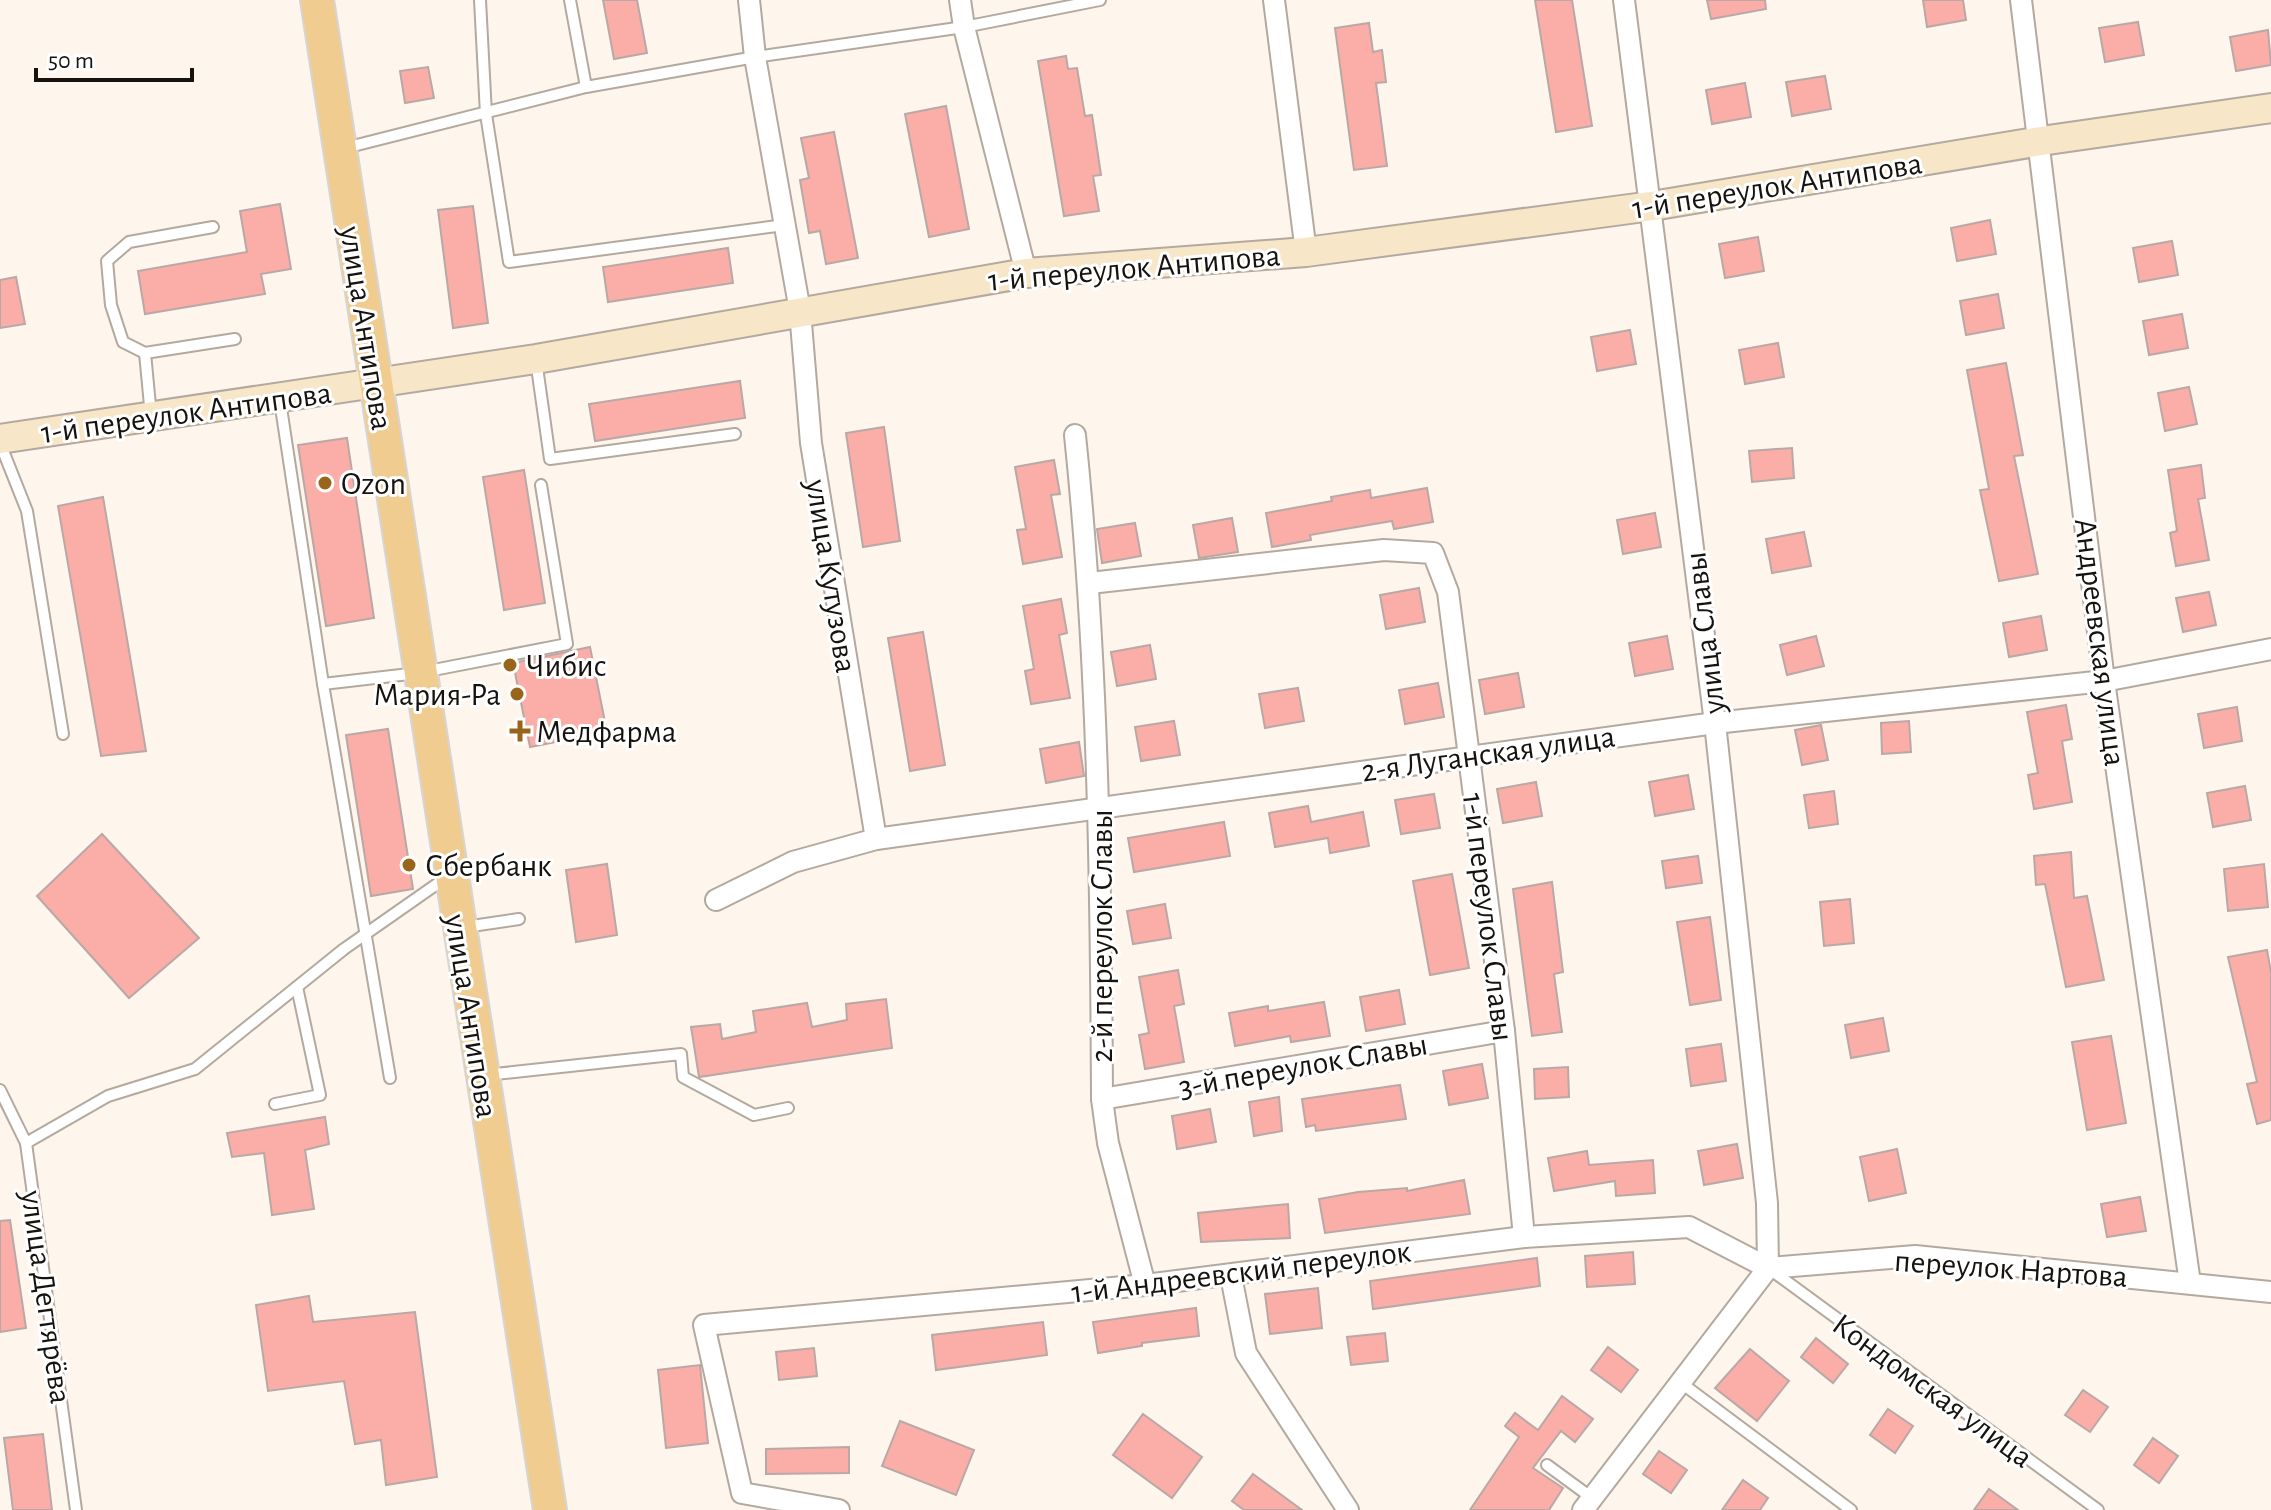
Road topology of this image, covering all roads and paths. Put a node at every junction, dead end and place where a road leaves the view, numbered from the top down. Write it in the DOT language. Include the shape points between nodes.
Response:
graph roads {
  1 [pos="317,0"];
  2 [pos="480,0"];
  3 [pos="570,0"];
  4 [pos="749,0"];
  5 [pos="960,0"];
  6 [pos="1100,0"];
  7 [pos="1274,0"];
  8 [pos="1624,0"];
  9 [pos="2021,0"];
  10 [pos="964,27"];
  11 [pos="755,57"];
  12 [pos="586,87"];
  13 [pos="2271,108"];
  14 [pos="486,114"];
  15 [pos="2041,141"];
  16 [pos="339,149"];
  17 [pos="1652,206"];
  18 [pos="784,225"];
  19 [pos="213,227"];
  20 [pos="1306,252"];
  21 [pos="1026,273"];
  22 [pos="800,311"];
  23 [pos="235,339"];
  24 [pos="145,353"];
  25 [pos="536,359"];
  26 [pos="376,385"];
  27 [pos="280,399"];
  28 [pos="152,418"];
  29 [pos="735,434"];
  30 [pos="1075,435"];
  31 [pos="0,441"];
  32 [pos="541,485"];
  33 [pos="1090,583"];
  34 [pos="2271,649"];
  35 [pos="418,673"];
  36 [pos="2104,681"];
  37 [pos="323,684"];
  38 [pos="1715,723"];
  39 [pos="63,734"];
  40 [pos="1468,756"];
  41 [pos="1101,805"];
  42 [pos="876,839"];
  43 [pos="451,875"];
  44 [pos="716,900"];
  45 [pos="519,919"];
  46 [pos="459,927"];
  47 [pos="365,934"];
  48 [pos="297,987"];
  49 [pos="1504,1031"];
  50 [pos="480,1076"];
  51 [pos="390,1078"];
  52 [pos="0,1090"];
  53 [pos="1102,1099"];
  54 [pos="275,1104"];
  55 [pos="788,1108"];
  56 [pos="26,1143"];
  57 [pos="1524,1237"];
  58 [pos="1768,1268"];
  59 [pos="1231,1276"];
  60 [pos="2190,1283"];
  61 [pos="1145,1285"];
  62 [pos="2271,1292"];
  63 [pos="1680,1382"];
  64 [pos="1547,1465"];
  65 [pos="1587,1504"];
  66 [pos="76,1510"];
  67 [pos="550,1510"];
  68 [pos="839,1510"];
  69 [pos="1348,1510"];
  70 [pos="1851,1510"];
  71 [pos="2098,1510"];
  1 -- 16 [label="main road, улица Антипова"];
  2 -- 14 [label="lane"];
  3 -- 12 [label="lane"];
  4 -- 11 [label="street, улица Кутузова"];
  5 -- 10 [label="street"];
  6 -- 10 [label="lane"];
  7 -- 20 [label="street"];
  8 -- 17 [label="street, улица Славы"];
  9 -- 15 [label="street, Андреевская улица"];
  10 -- 11 [label="lane"];
  10 -- 21 [label="street"];
  11 -- 12 [label="lane"];
  11 -- 18 [label="street, улица Кутузова"];
  12 -- 14 [label="lane"];
  13 -- 15 [label="main road, 1-й переулок Антипова"];
  14 -- 16 [label="lane"];
  14 -- 18 [label="lane" via="509,262"];
  15 -- 17 [label="main road, 1-й переулок Антипова"];
  15 -- 36 [label="street, Андреевская улица"];
  16 -- 26 [label="main road, улица Антипова"];
  17 -- 20 [label="main road, 1-й переулок Антипова"];
  17 -- 38 [label="street, улица Славы"];
  18 -- 22 [label="street, улица Кутузова"];
  19 -- 24 [label="lane" via="129,242 107,261 111,305 123,342"];
  20 -- 21 [label="main road, 1-й переулок Антипова"];
  21 -- 22 [label="main road, 1-й переулок Антипова"];
  22 -- 25 [label="main road, 1-й переулок Антипова"];
  22 -- 42 [label="street, улица Кутузова" via="811,443"];
  23 -- 24 [label="lane"];
  24 -- 28 [label="lane"];
  25 -- 26 [label="main road, 1-й переулок Антипова"];
  25 -- 29 [label="lane" via="550,459"];
  26 -- 27 [label="main road, 1-й переулок Антипова"];
  26 -- 35 [label="main road, улица Антипова"];
  27 -- 28 [label="main road, 1-й переулок Антипова"];
  27 -- 37 [label="lane"];
  28 -- 31 [label="main road, 1-й переулок Антипова"];
  30 -- 33 [label="street, 2-й переулок Славы"];
  31 -- 39 [label="lane" via="27,511"];
  32 -- 35 [label="lane" via="567,644"];
  33 -- 40 [label="street, 1-й переулок Славы" via="1384,550 1433,553 1448,592"];
  33 -- 41 [label="street, 2-й переулок Славы"];
  34 -- 36 [label="street, 2-я Луганская улица"];
  35 -- 37 [label="lane"];
  35 -- 43 [label="main road, улица Антипова"];
  36 -- 38 [label="street, 2-я Луганская улица"];
  36 -- 60 [label="street, Андреевская улица"];
  37 -- 47 [label="lane"];
  38 -- 40 [label="street, 2-я Луганская улица"];
  38 -- 58 [label="street, улица Славы" via="1767,1203"];
  40 -- 41 [label="street, 2-я Луганская улица"];
  40 -- 49 [label="street, 1-й переулок Славы"];
  41 -- 42 [label="street, 2-я Луганская улица"];
  41 -- 53 [label="street, 2-й переулок Славы"];
  42 -- 44 [label="street, 2-я Луганская улица" via="793,862"];
  43 -- 46 [label="main road, улица Антипова"];
  43 -- 47 [label="lane"];
  45 -- 46 [label="lane"];
  46 -- 50 [label="main road, улица Антипова"];
  47 -- 48 [label="lane"];
  47 -- 51 [label="lane"];
  48 -- 54 [label="lane" via="320,1095"];
  48 -- 56 [label="lane" via="195,1069 108,1096"];
  49 -- 53 [label="street, 3-й переулок Славы"];
  49 -- 57 [label="street, 1-й переулок Славы"];
  50 -- 55 [label="lane" via="681,1054 683,1077 707,1093 754,1115"];
  50 -- 67 [label="main road, улица Антипова"];
  52 -- 56 [label="lane, улица Дегтярёва"];
  53 -- 61 [label="street, 2-й переулок Славы" via="1108,1143"];
  56 -- 66 [label="lane, улица Дегтярёва"];
  57 -- 58 [label="street, 1-й Андреевский переулок" via="1689,1227"];
  57 -- 59 [label="street, 1-й Андреевский переулок"];
  58 -- 60 [label="street, переулок Нартова" via="1915,1256"];
  58 -- 63 [label="street"];
  58 -- 71 [label="lane, Кондомская улица"];
  59 -- 61 [label="street, 1-й Андреевский переулок"];
  59 -- 69 [label="street" via="1246,1353"];
  60 -- 62 [label="street, переулок Нартова"];
  61 -- 68 [label="street, 1-й Андреевский переулок" via="704,1325 742,1493"];
  63 -- 65 [label="street"];
  63 -- 70 [label="lane"];
  64 -- 65 [label="lane"];
}
